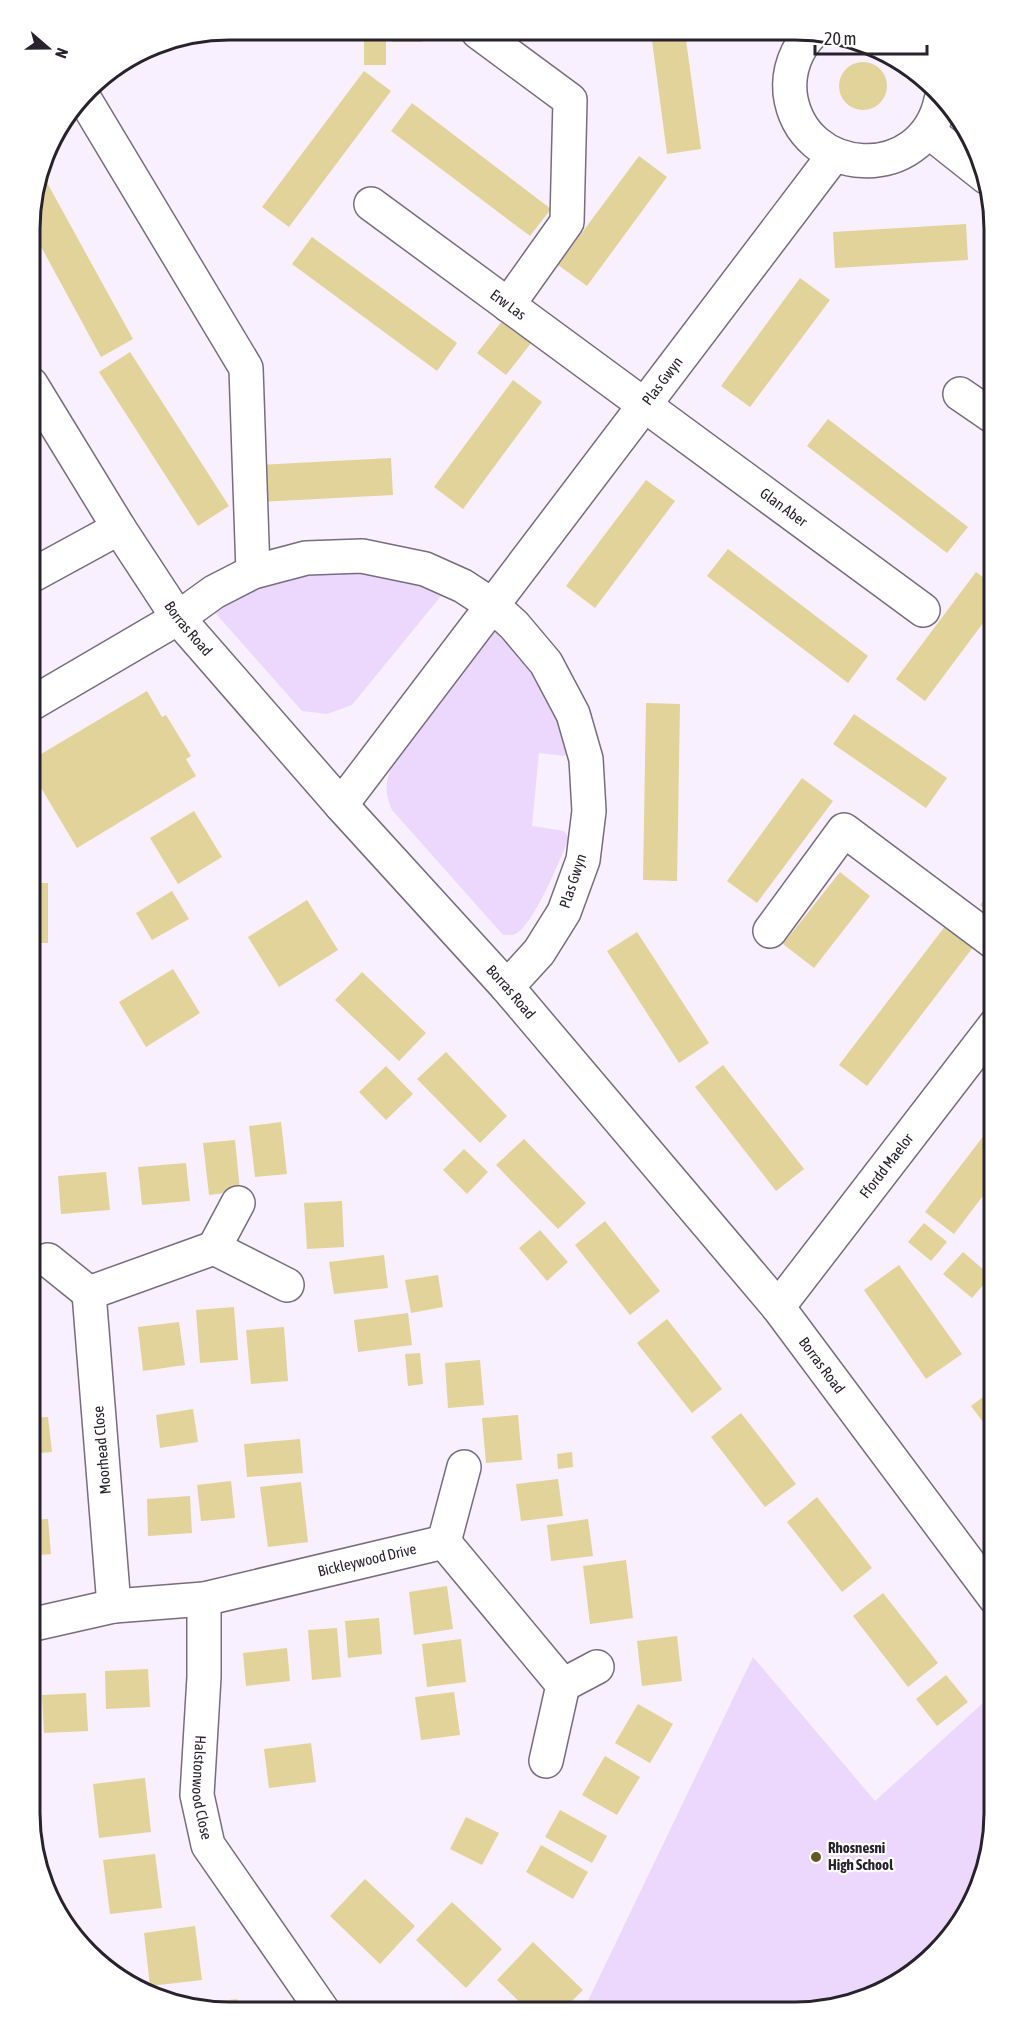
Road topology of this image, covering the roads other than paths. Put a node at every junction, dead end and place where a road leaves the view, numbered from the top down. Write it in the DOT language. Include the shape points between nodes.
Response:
graph roads {
  1 [pos="489,40"];
  2 [pos="801,40"];
  3 [pos="88,105"];
  4 [pos="939,107"];
  5 [pos="928,131"];
  6 [pos="834,155"];
  7 [pos="973,167"];
  8 [pos="371,204"];
  9 [pos="508,305"];
  10 [pos="960,394"];
  11 [pos="41,399"];
  12 [pos="644,405"];
  13 [pos="984,410"];
  14 [pos="119,528"];
  15 [pos="41,571"];
  16 [pos="253,572"];
  17 [pos="492,606"];
  18 [pos="923,610"];
  19 [pos="178,618"];
  20 [pos="41,698"];
  21 [pos="340,805"];
  22 [pos="770,931"];
  23 [pos="984,935"];
  24 [pos="507,987"];
  25 [pos="984,1039"];
  26 [pos="238,1203"];
  27 [pos="214,1248"];
  28 [pos="48,1260"];
  29 [pos="287,1285"];
  30 [pos="89,1293"];
  31 [pos="778,1307"];
  32 [pos="464,1467"];
  33 [pos="444,1542"];
  34 [pos="984,1583"];
  35 [pos="204,1599"];
  36 [pos="114,1606"];
  37 [pos="40,1623"];
  38 [pos="597,1667"];
  39 [pos="563,1685"];
  40 [pos="546,1761"];
  41 [pos="317,2002"];
  1 -- 9 [label="street" via="570,100 567,222"];
  2 -- 6 [label="street" via="789,83 792,105 801,126 815,143"];
  3 -- 16 [label="street" via="246,368"];
  4 -- 5 [label="street"];
  5 -- 6 [label="street" via="909,149 885,160 860,162"];
  5 -- 7 [label="street"];
  6 -- 12 [label="street, Plas Gwyn"];
  8 -- 9 [label="street, Erw Las"];
  9 -- 12 [label="street, Erw Las"];
  10 -- 13 [label="street"];
  11 -- 14 [label="street, Borras Road"];
  12 -- 17 [label="street, Plas Gwyn"];
  12 -- 18 [label="street, Glan Aber"];
  14 -- 15 [label="street"];
  14 -- 19 [label="street, Borras Road"];
  16 -- 17 [label="street, Plas Gwyn" via="306,558 362,556 425,569 463,586"];
  16 -- 19 [label="street, Plas Gwyn" via="214,592"];
  17 -- 21 [label="street, Plas Gwyn"];
  17 -- 24 [label="street, Plas Gwyn" via="546,663 573,714 586,759 589,811 583,860 564,912 538,952"];
  19 -- 20 [label="street, Plas Gwyn"];
  19 -- 21 [label="street, Borras Road"];
  21 -- 24 [label="street, Borras Road"];
  22 -- 23 [label="street" via="844,830"];
  24 -- 31 [label="street, Borras Road"];
  25 -- 31 [label="street, Ffordd Maelor"];
  26 -- 27 [label="street"];
  27 -- 29 [label="street"];
  27 -- 30 [label="street"];
  28 -- 30 [label="street"];
  30 -- 36 [label="street, Moorhead Close"];
  31 -- 34 [label="street, Borras Road"];
  32 -- 33 [label="street"];
  33 -- 35 [label="street, Bickleywood Drive"];
  33 -- 39 [label="street"];
  35 -- 36 [label="street, Bickleywood Drive"];
  35 -- 41 [label="street, Halstonwood Close" via="197,1795 208,1845"];
  36 -- 37 [label="street, Bickleywood Drive"];
  38 -- 39 [label="street"];
  39 -- 40 [label="street"];
}
